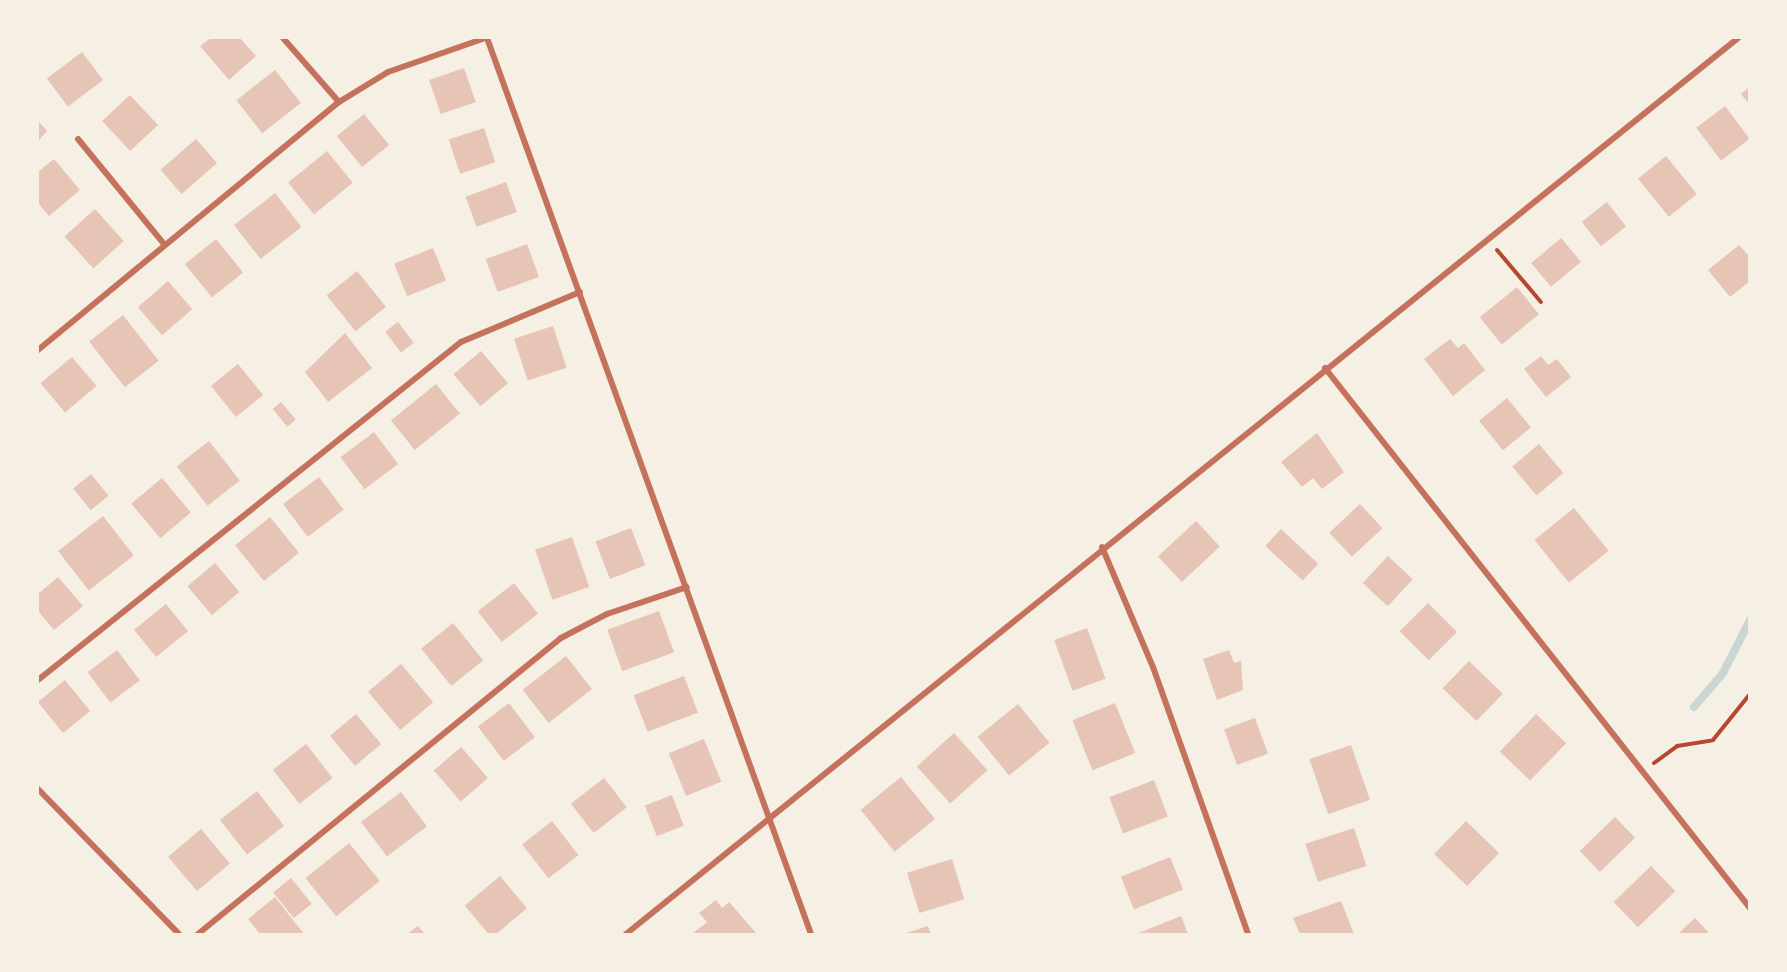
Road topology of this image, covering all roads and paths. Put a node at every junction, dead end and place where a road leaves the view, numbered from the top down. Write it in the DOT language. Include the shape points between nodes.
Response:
graph roads {
  1 [pos="283,38"];
  2 [pos="486,38"];
  3 [pos="1738,38"];
  4 [pos="339,102"];
  5 [pos="78,139"];
  6 [pos="1487,238"];
  7 [pos="163,243"];
  8 [pos="580,292"];
  9 [pos="1541,302"];
  10 [pos="38,351"];
  11 [pos="1325,368"];
  12 [pos="1102,547"];
  13 [pos="687,587"];
  14 [pos="38,680"];
  15 [pos="1749,694"];
  16 [pos="1644,771"];
  17 [pos="38,789"];
  18 [pos="769,814"];
  19 [pos="1749,908"];
  20 [pos="180,934"];
  21 [pos="198,934"];
  22 [pos="626,934"];
  23 [pos="811,934"];
  24 [pos="1248,934"];
  1 -- 4 [label="street"];
  2 -- 4 [label="street" via="388,72"];
  2 -- 8 [label="street"];
  3 -- 6 [label="street"];
  4 -- 7 [label="street"];
  5 -- 7 [label="street"];
  6 -- 9 [label="path"];
  6 -- 11 [label="street"];
  7 -- 10 [label="street"];
  8 -- 13 [label="street"];
  8 -- 14 [label="street" via="461,342"];
  11 -- 12 [label="street"];
  11 -- 16 [label="street"];
  12 -- 18 [label="street"];
  12 -- 24 [label="street" via="1153,667"];
  13 -- 18 [label="street"];
  13 -- 21 [label="street" via="607,614 561,638"];
  15 -- 16 [label="path" via="1713,740 1677,746"];
  16 -- 19 [label="street"];
  17 -- 20 [label="street"];
  18 -- 22 [label="street"];
  18 -- 23 [label="street"];
}
